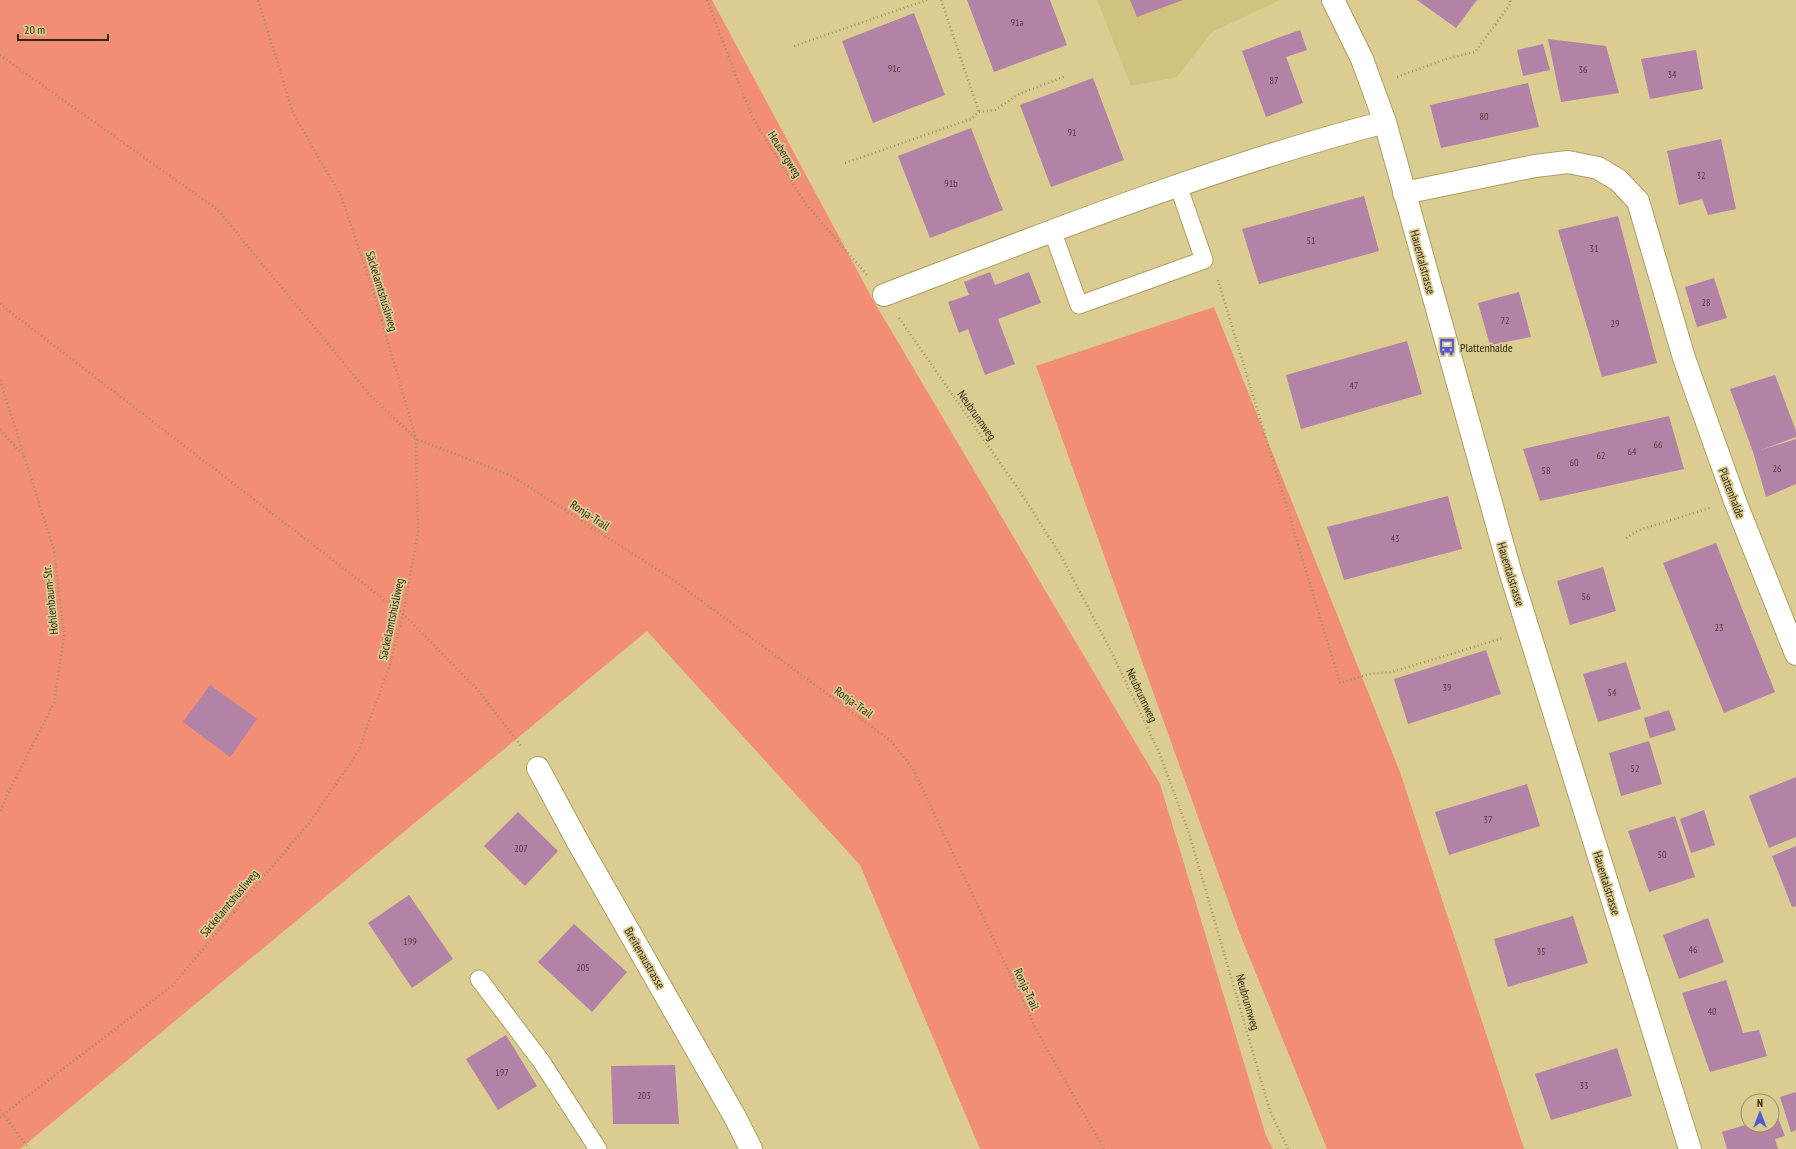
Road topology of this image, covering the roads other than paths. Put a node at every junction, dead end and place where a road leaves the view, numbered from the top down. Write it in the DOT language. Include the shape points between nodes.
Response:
graph roads {
  1 [pos="1333,0"];
  2 [pos="1385,122"];
  3 [pos="1178,185"];
  4 [pos="1404,193"];
  5 [pos="1052,230"];
  6 [pos="884,295"];
  7 [pos="1796,654"];
  8 [pos="538,768"];
  9 [pos="479,979"];
  10 [pos="598,1149"];
  11 [pos="751,1149"];
  12 [pos="1690,1149"];
  1 -- 2 [label="street, Hauentalstrasse" via="1362,59"];
  2 -- 3 [label="street" via="1332,136"];
  2 -- 4 [label="street, Hauentalstrasse"];
  3 -- 5 [label="street"];
  3 -- 5 [label="lane" via="1204,260 1079,305"];
  4 -- 7 [label="street, Plattenhalde" via="1535,166 1568,162 1598,168 1618,180 1638,201 1684,358 1735,501"];
  4 -- 12 [label="street, Hauentalstrasse" via="1510,571"];
  5 -- 6 [label="street"];
  8 -- 11 [label="street, Breitenaustrasse"];
  9 -- 10 [label="lane" via="541,1061"];
}
